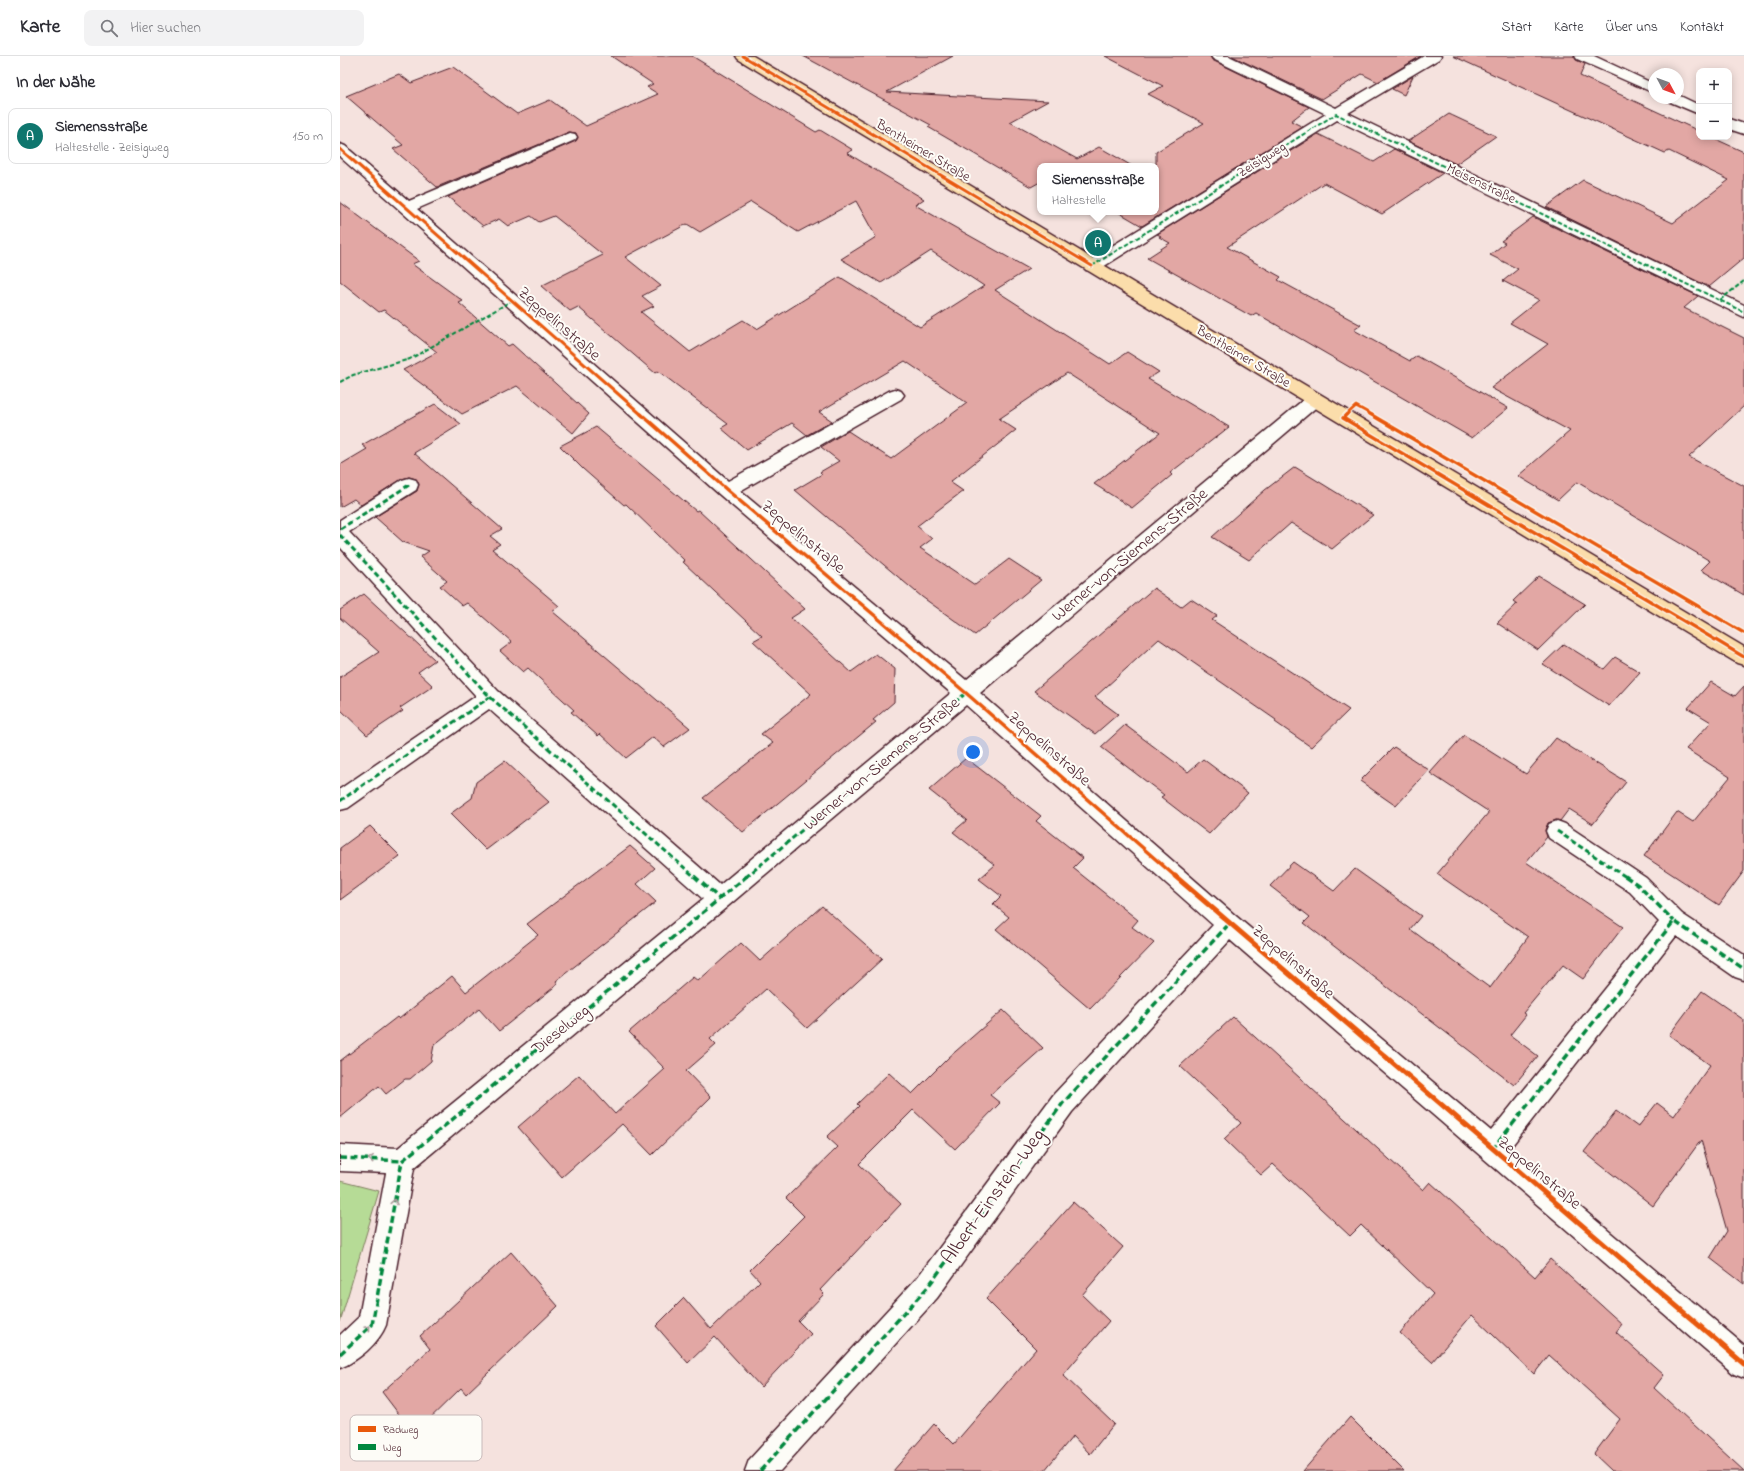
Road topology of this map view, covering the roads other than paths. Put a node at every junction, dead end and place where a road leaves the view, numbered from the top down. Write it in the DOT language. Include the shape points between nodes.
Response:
graph roads {
  1 [pos="743,56"];
  2 [pos="1218,56"];
  3 [pos="1434,56"];
  4 [pos="1582,56"];
  5 [pos="1648,86"];
  6 [pos="1684,103"];
  7 [pos="1696,109"];
  8 [pos="1336,114"];
  9 [pos="1732,125"];
  10 [pos="1744,130"];
  11 [pos="570,137"];
  12 [pos="340,149"];
  13 [pos="406,208"];
  14 [pos="1092,266"];
  15 [pos="1744,312"];
  16 [pos="895,395"];
  17 [pos="1314,400"];
  18 [pos="409,486"];
  19 [pos="727,490"];
  20 [pos="340,529"];
  21 [pos="340,535"];
  22 [pos="1744,657"];
  23 [pos="966,693"];
  24 [pos="490,697"];
  25 [pos="340,801"];
  26 [pos="1557,831"];
  27 [pos="720,899"];
  28 [pos="1674,921"];
  29 [pos="1229,924"];
  30 [pos="1744,969"];
  31 [pos="1492,1150"];
  32 [pos="340,1158"];
  33 [pos="402,1161"];
  34 [pos="340,1354"];
  35 [pos="1744,1364"];
  36 [pos="760,1471"];
  1 -- 14 [label="main road, Bentheimer Straße"];
  2 -- 8 [label="street, Meisenstraße"];
  3 -- 8 [label="street, Zeisigweg"];
  4 -- 5 [label="street"];
  6 -- 7 [label="street"];
  8 -- 14 [label="street, Zeisigweg"];
  8 -- 15 [label="street, Meisenstraße"];
  9 -- 10 [label="street"];
  11 -- 13 [label="street"];
  12 -- 13 [label="street, Zeppelinstraße"];
  13 -- 19 [label="street, Zeppelinstraße"];
  14 -- 17 [label="main road, Bentheimer Straße"];
  16 -- 19 [label="street"];
  17 -- 22 [label="main road, Bentheimer Straße"];
  17 -- 23 [label="street, Werner-von-Siemens-Straße"];
  18 -- 20 [label="street"];
  19 -- 23 [label="street, Zeppelinstraße"];
  21 -- 24 [label="street"];
  23 -- 27 [label="street, Werner-von-Siemens-Straße"];
  23 -- 29 [label="street, Zeppelinstraße"];
  24 -- 25 [label="street"];
  24 -- 27 [label="street"];
  26 -- 28 [label="street" via="1638,885"];
  27 -- 33 [label="street, Dieselweg"];
  28 -- 30 [label="street"];
  28 -- 31 [label="street, Zeppelinstraße"];
  29 -- 31 [label="street, Zeppelinstraße"];
  29 -- 36 [label="street, Albert-Einstein-Weg" via="1063,1103 927,1288"];
  31 -- 35 [label="street, Zeppelinstraße"];
  33 -- 32 [label="street, one-way"];
  34 -- 33 [label="street, one-way" via="372,1325"];
}
